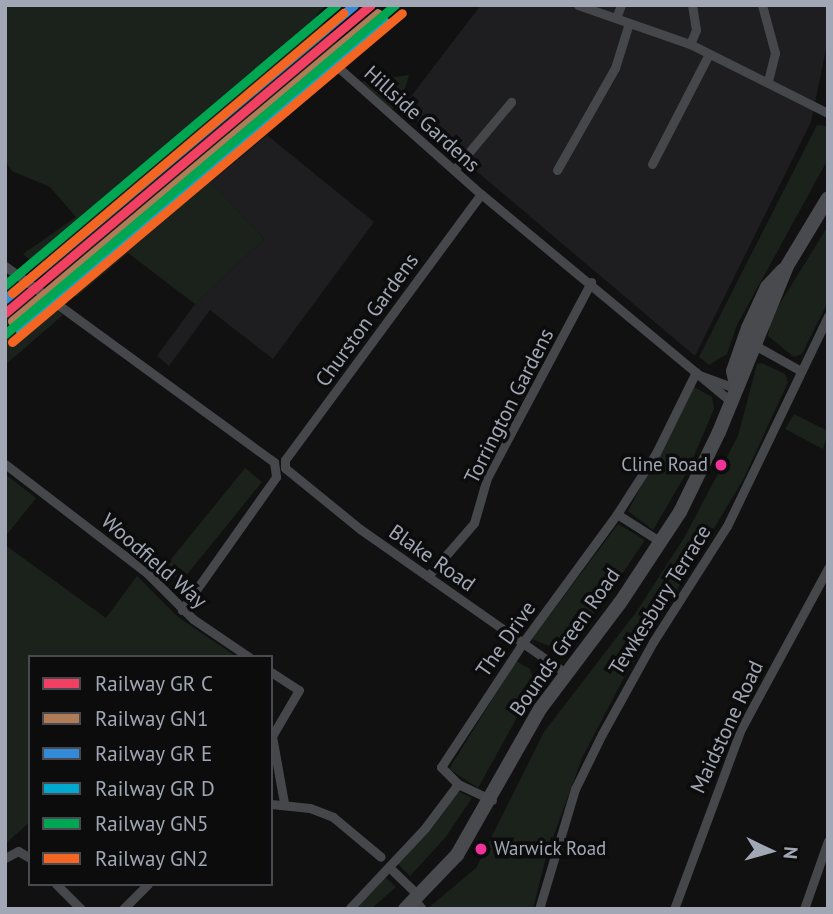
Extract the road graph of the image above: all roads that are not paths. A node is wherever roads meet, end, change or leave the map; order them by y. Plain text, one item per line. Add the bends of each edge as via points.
1 (578, 5) edge
2 (621, 5) edge
3 (692, 5) edge
4 (762, 5) edge
5 (616, 18) junction
6 (629, 23) junction
7 (690, 44) junction
8 (709, 54) junction
9 (340, 69) dead end
10 (768, 82) junction
11 (511, 102) dead end
12 (828, 113) edge
13 (652, 164) dead end
14 (454, 170) junction
15 (556, 170) dead end
16 (481, 194) junction
17 (828, 198) edge
18 (5, 266) edge
19 (591, 282) junction
20 (828, 316) edge
21 (750, 342) junction
22 (801, 371) junction
23 (698, 373) junction
24 (733, 391) junction
25 (5, 464) edge
26 (281, 468) junction
27 (617, 514) junction
28 (661, 542) junction
29 (828, 568) edge
30 (428, 576) junction
31 (182, 610) junction
32 (524, 641) junction
33 (246, 655) edge
34 (564, 672) junction
35 (273, 673) edge
36 (273, 734) edge
37 (273, 742) edge
38 (458, 784) junction
39 (492, 800) junction
40 (284, 803) junction
41 (273, 804) edge
42 (828, 841) edge
43 (28, 857) edge
44 (381, 857) dead end
45 (5, 858) edge
46 (389, 867) junction
47 (58, 886) edge
48 (146, 886) edge
49 (415, 903) edge
50 (81, 909) edge
51 (123, 909) edge
52 (349, 909) edge
53 (539, 909) edge
54 (674, 909) edge
55 (804, 909) edge

1 - 5 street
2 - 5 street
3 - 7 street via 696,30
4 - 10 street via 775,52
5 - 6 street
6 - 7 street
6 - 15 street via 615,68
7 - 8 street
8 - 10 street
8 - 13 street
9 - 14 street, Hillside Gardens
10 - 12 street
11 - 14 street
14 - 16 street, Hillside Gardens
16 - 19 street
16 - 26 street, Churston Gardens
17 - 21 main road, Bounds Green Road via 787,267 767,287
18 - 26 street, Blake Road
19 - 23 street
19 - 30 street, Torrington Gardens via 487,478 474,523
20 - 22 street, Tewkesbury Terrace
21 - 22 street
21 - 24 main road, Bounds Green Road via 733,371
22 - 53 street, Tewkesbury Terrace via 727,526 647,651 575,789
23 - 24 street
23 - 27 street, The Drive
24 - 28 main road, Bounds Green Road via 699,475
25 - 31 street, Woodfield Way via 146,572
26 - 30 street, Blake Road
26 - 31 street, Churston Gardens
27 - 28 street
27 - 32 street, The Drive
28 - 34 main road, Bounds Green Road
29 - 54 street, Maidstone Road via 741,729
30 - 32 street, Blake Road
31 - 33 street, Woodfield Way
32 - 34 street, Blake Road
32 - 38 street, The Drive via 441,767
34 - 39 main road, Bounds Green Road
35 - 36 street via 299,690
37 - 40 street
38 - 39 street
38 - 46 street
39 - 49 main road, Bounds Green Road via 457,855
40 - 41 street
40 - 44 street via 333,817
42 - 55 street
43 - 45 street via 18,851
46 - 49 street
46 - 52 street
47 - 50 street
48 - 51 street

